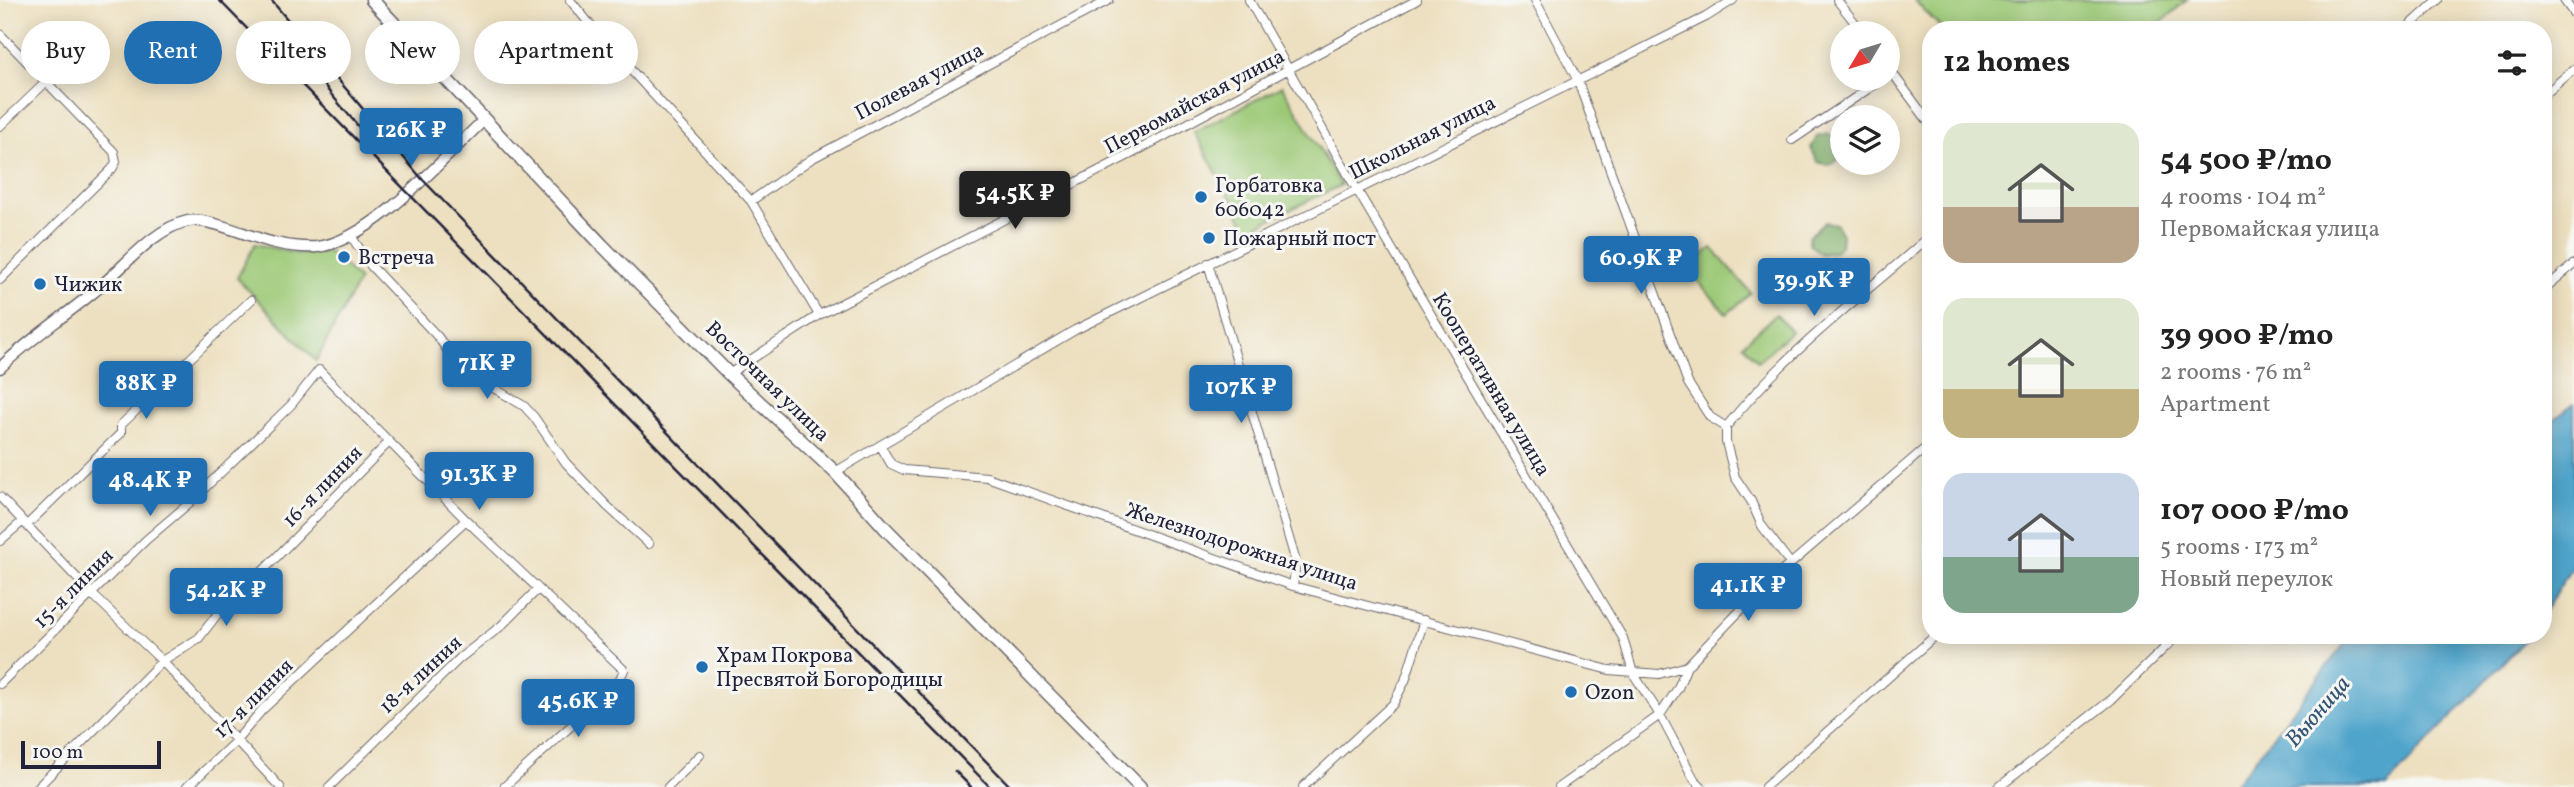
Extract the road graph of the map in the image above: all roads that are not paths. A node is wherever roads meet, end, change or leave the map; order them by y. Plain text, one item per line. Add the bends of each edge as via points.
1 (372, 0) edge
2 (570, 0) edge
3 (1109, 0) edge
4 (1249, 0) edge
5 (1417, 0) edge
6 (1535, 0) edge
7 (1733, 0) edge
8 (1837, 0) edge
9 (2438, 0) edge
10 (2564, 0) edge
11 (2574, 14) edge
12 (1854, 21) edge
13 (2415, 21) edge
14 (0, 34) edge
15 (21, 56) edge
16 (1290, 69) junction
17 (2574, 69) edge
18 (1577, 79) junction
19 (44, 84) edge
20 (48, 84) edge
21 (1900, 85) edge
22 (2552, 88) edge
23 (1865, 91) edge
24 (1922, 114) edge
25 (484, 120) junction
26 (0, 126) edge
27 (1792, 140) dead end
28 (1357, 190) junction
29 (751, 201) junction
30 (351, 236) junction
31 (1922, 243) edge
32 (1208, 263) junction
33 (2574, 264) edge
34 (0, 280) edge
35 (2552, 282) edge
36 (251, 300) dead end
37 (819, 315) junction
38 (0, 368) edge
39 (729, 374) junction
40 (1726, 427) junction
41 (390, 442) junction
42 (880, 445) junction
43 (1922, 451) edge
44 (835, 472) junction
45 (0, 497) edge
46 (466, 520) junction
47 (25, 523) junction
48 (0, 541) edge
49 (649, 544) dead end
50 (1790, 563) junction
51 (1293, 586) junction
52 (538, 589) junction
53 (92, 594) junction
54 (1424, 620) junction
55 (1926, 644) edge
56 (2169, 644) edge
57 (162, 661) junction
58 (1687, 666) junction
59 (1633, 673) junction
60 (0, 684) edge
61 (1660, 715) junction
62 (235, 742) junction
63 (700, 755) dead end
64 (38, 787) edge
65 (187, 787) edge
66 (280, 787) edge
67 (329, 787) edge
68 (504, 787) edge
69 (668, 787) edge
70 (1140, 787) edge
71 (1303, 787) edge
72 (1559, 787) edge
73 (1702, 787) edge
74 (1765, 787) edge
75 (1999, 787) edge

1 - 25 main road, Восточная улица
2 - 29 street
3 - 29 street, Полевая улица via 810,159
4 - 16 street, Кооперативная улица
5 - 16 street, Первомайская улица
6 - 18 street
7 - 18 street, Школьная улица
8 - 12 street
9 - 13 street
10 - 11 street
14 - 15 street
16 - 28 street, Кооперативная улица
16 - 37 street, Первомайская улица
17 - 22 street
18 - 28 street, Школьная улица
18 - 40 street via 1688,383 1710,417
19 - 26 street
20 - 34 street via 114,152 116,162
21 - 24 street
23 - 27 street
25 - 30 street via 396,202
25 - 39 main road, Восточная улица
28 - 32 street, Школьная улица
28 - 59 street, Кооперативная улица via 1623,638
29 - 37 street
30 - 38 street via 316,247 299,247 201,221 179,223 144,246
30 - 49 street via 371,267 455,360 524,406 574,471
31 - 40 street via 1776,371
32 - 42 street, Школьная улица via 1075,330
32 - 51 street via 1296,562
33 - 35 street
36 - 47 street
37 - 39 street, Первомайская улица
39 - 44 main road, Восточная улица
40 - 50 street via 1735,477 1762,526
41 - 46 street
41 - 53 street, 15-я линия via 319,370 291,405
41 - 57 street, 16-я линия via 229,600 199,638
42 - 44 street, Школьная улица
42 - 51 street, Железнодорожная улица via 891,464 904,470 988,477
43 - 50 street
44 - 70 main road, Восточная улица via 886,530
45 - 47 street
46 - 52 street
46 - 62 street, 17-я линия via 262,710
47 - 48 street
47 - 53 street
50 - 58 street
51 - 54 street, Железнодорожная улица
52 - 67 street, 18-я линия via 460,658
52 - 68 street via 624,670 618,682
53 - 57 street
53 - 60 street, 15-я линия
54 - 59 street, Железнодорожная улица
54 - 71 street via 1393,704
55 - 74 street
56 - 75 street via 2110,700
57 - 62 street
57 - 64 street, 16-я линия
58 - 59 street, Железнодорожная улица via 1659,674
58 - 61 street
59 - 61 street, Кооперативная улица
61 - 72 street
61 - 73 street, Кооперативная улица
62 - 65 street, 17-я линия
62 - 66 street
63 - 69 street

